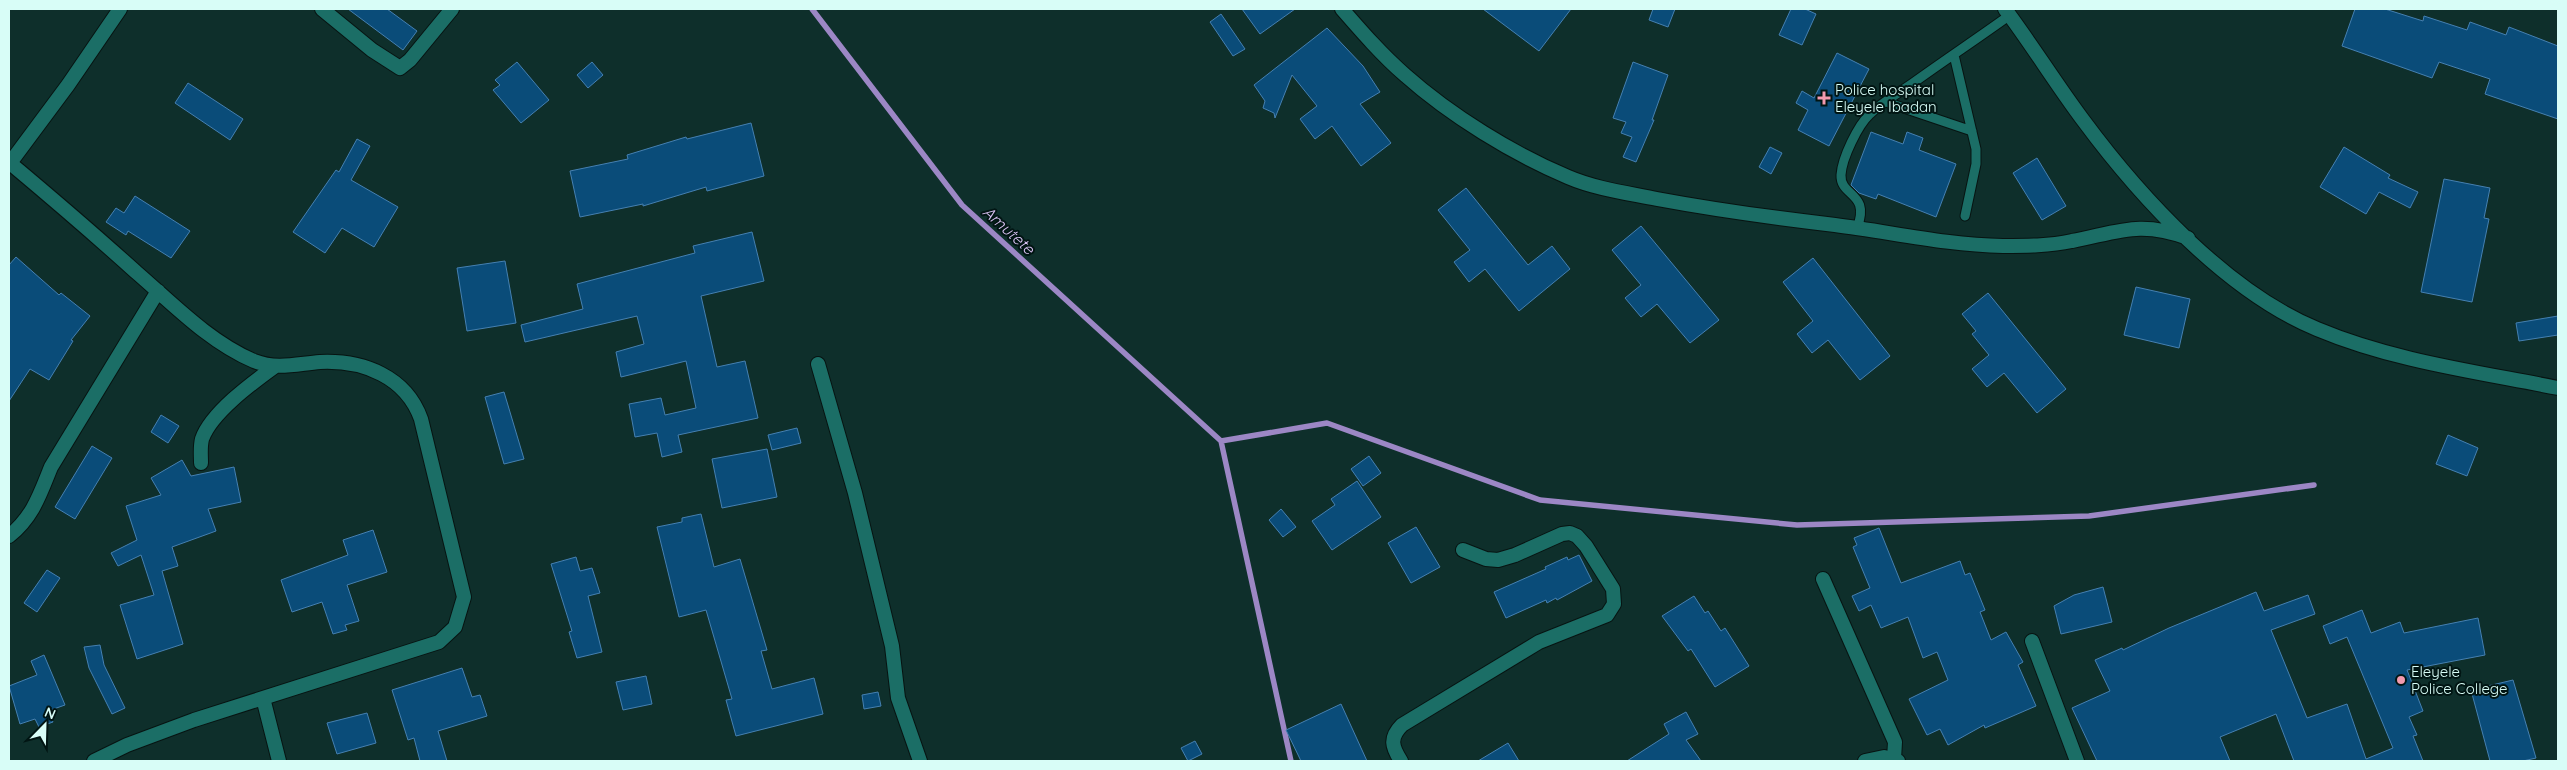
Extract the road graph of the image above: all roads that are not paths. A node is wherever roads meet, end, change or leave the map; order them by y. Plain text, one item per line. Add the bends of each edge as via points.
1 (120, 9) edge
2 (322, 9) edge
3 (452, 9) edge
4 (1342, 9) edge
5 (2007, 12) edge
6 (1954, 55) junction
7 (1886, 102) junction
8 (1972, 131) junction
9 (9, 164) edge
10 (1965, 216) dead end
11 (1857, 228) junction
12 (2188, 238) junction
13 (158, 291) junction
14 (818, 364) dead end
15 (274, 367) junction
16 (2558, 388) edge
17 (201, 463) dead end
18 (9, 536) edge
19 (1463, 550) dead end
20 (1823, 579) dead end
21 (2032, 641) dead end
22 (263, 698) junction
23 (1896, 760) edge
24 (94, 761) edge
25 (279, 761) edge
26 (920, 761) edge
27 (1401, 761) edge
28 (1865, 761) edge
29 (2077, 761) edge

1 - 9 street
2 - 3 street via 372,50 400,68
4 - 11 street via 1407,76 1484,132 1569,178 1700,207
5 - 6 lane
5 - 12 street via 2110,156
6 - 7 lane
6 - 8 lane
7 - 8 lane
7 - 11 lane via 1870,113 1860,127 1841,175 1844,185 1858,199 1861,208
8 - 10 lane via 1976,164
9 - 13 street
11 - 12 street via 1910,238 1981,245 2070,242 2137,228 2155,228
12 - 16 street via 2213,263 2254,295 2316,329 2406,357
13 - 15 street via 232,351
13 - 18 street via 51,467 24,524
14 - 26 street via 892,646 898,698
15 - 17 street via 250,384 207,429 200,447
15 - 22 street via 320,362 375,370 400,386 415,402 464,596 455,627 439,642
19 - 27 street via 1486,560 1498,560 1570,533 1586,546 1613,589 1614,604 1607,615 1539,642 1402,725 1393,737 1392,745
20 - 23 street via 1894,742
21 - 29 street
22 - 24 street via 194,720
22 - 25 street
23 - 28 street via 1875,757

